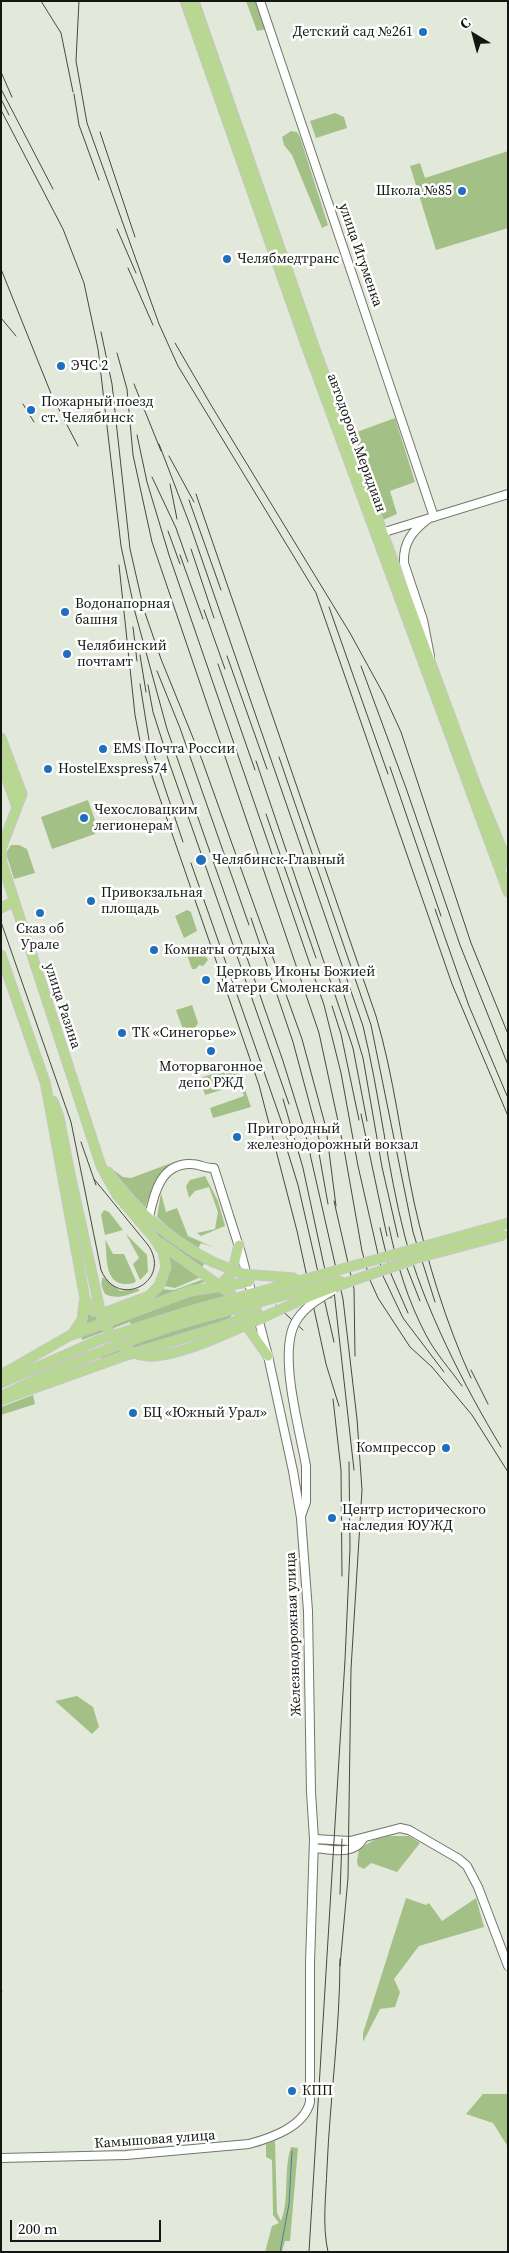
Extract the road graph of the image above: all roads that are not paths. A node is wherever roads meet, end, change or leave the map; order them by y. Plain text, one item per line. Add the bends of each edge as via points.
1 (185, 1) edge
2 (194, 1) edge
3 (260, 1) edge
4 (508, 494) edge
5 (431, 518) junction
6 (379, 534) junction
7 (431, 662) junction
8 (1, 738) edge
9 (1, 762) edge
10 (16, 805) junction
11 (1, 861) edge
12 (508, 864) edge
13 (508, 892) edge
14 (14, 902) junction
15 (1, 903) edge
16 (1, 908) edge
17 (1, 955) edge
18 (45, 1081) junction
19 (99, 1160) junction
20 (149, 1217) junction
21 (508, 1222) edge
22 (507, 1234) edge
23 (154, 1238) junction
24 (239, 1245) junction
25 (415, 1259) junction
26 (369, 1262) junction
27 (249, 1282) junction
28 (347, 1282) junction
29 (219, 1286) junction
30 (84, 1299) junction
31 (257, 1312) junction
32 (191, 1315) junction
33 (241, 1318) junction
34 (68, 1336) junction
35 (268, 1356) junction
36 (1, 1376) edge
37 (1, 1384) edge
38 (1, 1396) edge
39 (1, 1400) edge
40 (300, 1518) junction
41 (314, 1844) junction
42 (508, 1966) edge
43 (303, 2117) joint
44 (1, 2158) edge

1 - 6 main road, автодорога Меридиан via 303,337
2 - 6 main road, автодорога Меридиан
3 - 5 main road, улица Игуменка
4 - 5 main road
5 - 6 main road
5 - 7 main road via 411,535 404,563 430,646
6 - 7 main road, автодорога Меридиан
6 - 13 main road, автодорога Меридиан
7 - 12 main road, автодорога Меридиан
8 - 10 main road via 22,794
9 - 10 main road
10 - 11 main road
11 - 14 main road, улица Разина
14 - 15 main road
14 - 16 main road
14 - 19 main road, улица Разина
17 - 18 main road
18 - 28 main road, bridge via 59,1117 98,1308 114,1340 131,1352 153,1356 183,1350
18 - 30 main road
19 - 20 main road
19 - 23 main road via 117,1195
20 - 24 main road, Железнодорожная улица via 157,1186 168,1172 186,1164 214,1168
20 - 26 main road, bridge via 177,1241 213,1262 243,1274 288,1278
21 - 26 main road, bridge
22 - 25 main road, bridge
23 - 29 main road
23 - 30 main road via 163,1252 166,1267 164,1278 153,1293 100,1313 90,1309
24 - 27 main road, Железнодорожная улица
24 - 29 main road via 232,1273
25 - 28 main road, bridge
25 - 32 main road, bridge
26 - 32 main road, bridge
27 - 29 main road
27 - 31 main road, Железнодорожная улица
28 - 40 main road, bridge via 304,1311 292,1329 289,1342 289,1371 306,1466 307,1494
29 - 33 main road via 231,1294
29 - 34 main road via 190,1291
30 - 34 main road via 80,1325
31 - 33 main road
31 - 35 main road, Железнодорожная улица
32 - 37 main road via 99,1340
32 - 38 main road via 73,1361
33 - 35 main road
33 - 39 main road
34 - 36 main road
35 - 40 main road, Железнодорожная улица
40 - 41 main road, Железнодорожная улица via 308,1611 310,1792
41 - 42 main road via 352,1850 363,1839 400,1828 409,1830 462,1862 478,1887
41 - 43 main road, Железнодорожная улица via 310,1963 311,2094 309,2108
43 - 44 main road, Камышовая улица via 275,2135 239,2145 117,2156

